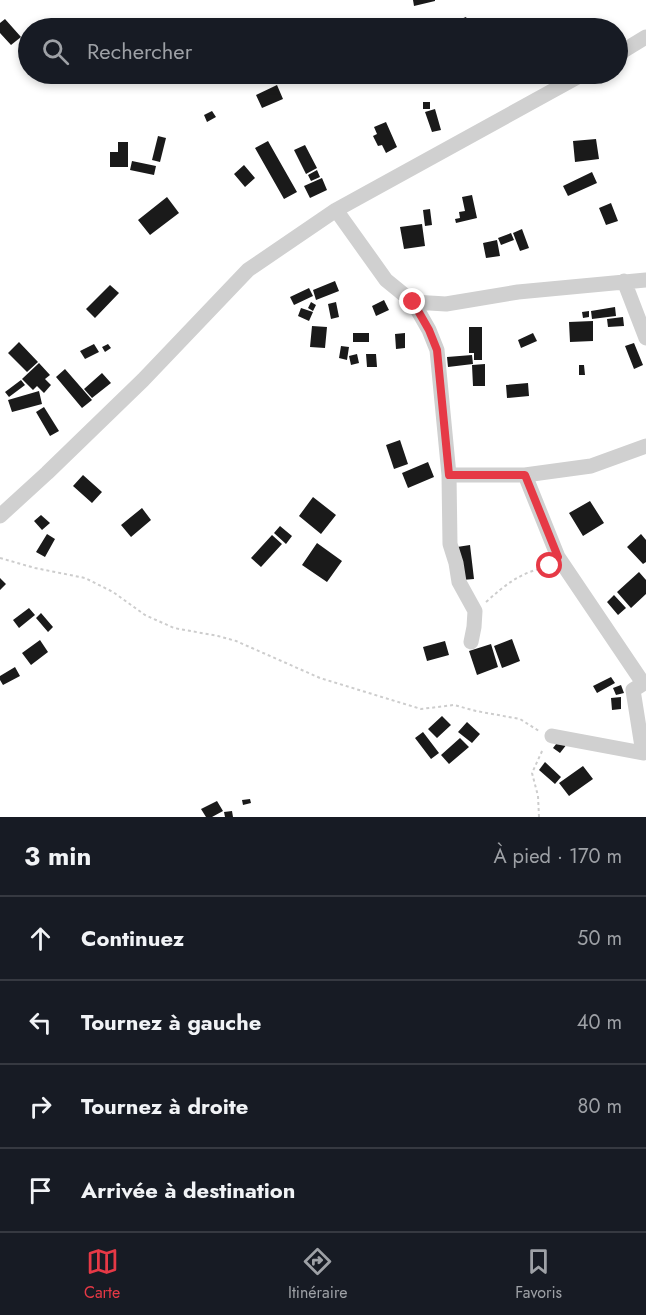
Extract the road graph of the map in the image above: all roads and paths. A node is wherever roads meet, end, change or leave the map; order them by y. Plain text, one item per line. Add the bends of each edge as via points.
1 (646, 37) edge
2 (628, 48) edge
3 (565, 84) edge
4 (336, 210) junction
5 (646, 280) edge
6 (624, 281) junction
7 (413, 302) junction
8 (646, 338) edge
9 (646, 446) edge
10 (449, 475) junction
11 (525, 475) junction
12 (0, 516) edge
13 (558, 557) junction
14 (0, 558) edge
15 (484, 604) dead end
16 (471, 642) dead end
17 (645, 683) edge
18 (546, 734) junction
19 (540, 817) edge

1 - 2 street
3 - 4 street
4 - 7 street via 386,280
4 - 12 street via 248,270 143,380
5 - 6 street
6 - 7 street via 446,304
6 - 8 street
7 - 10 street via 437,350
9 - 11 street via 591,466
10 - 11 street
10 - 16 street via 450,544 459,582 475,611
11 - 13 street
13 - 15 path via 550,566 532,569 506,584
13 - 17 street
14 - 18 path via 86,578 144,615 174,628 227,638 320,678 421,709 454,705 520,719
17 - 18 street via 633,690 643,753
18 - 19 path via 532,773

